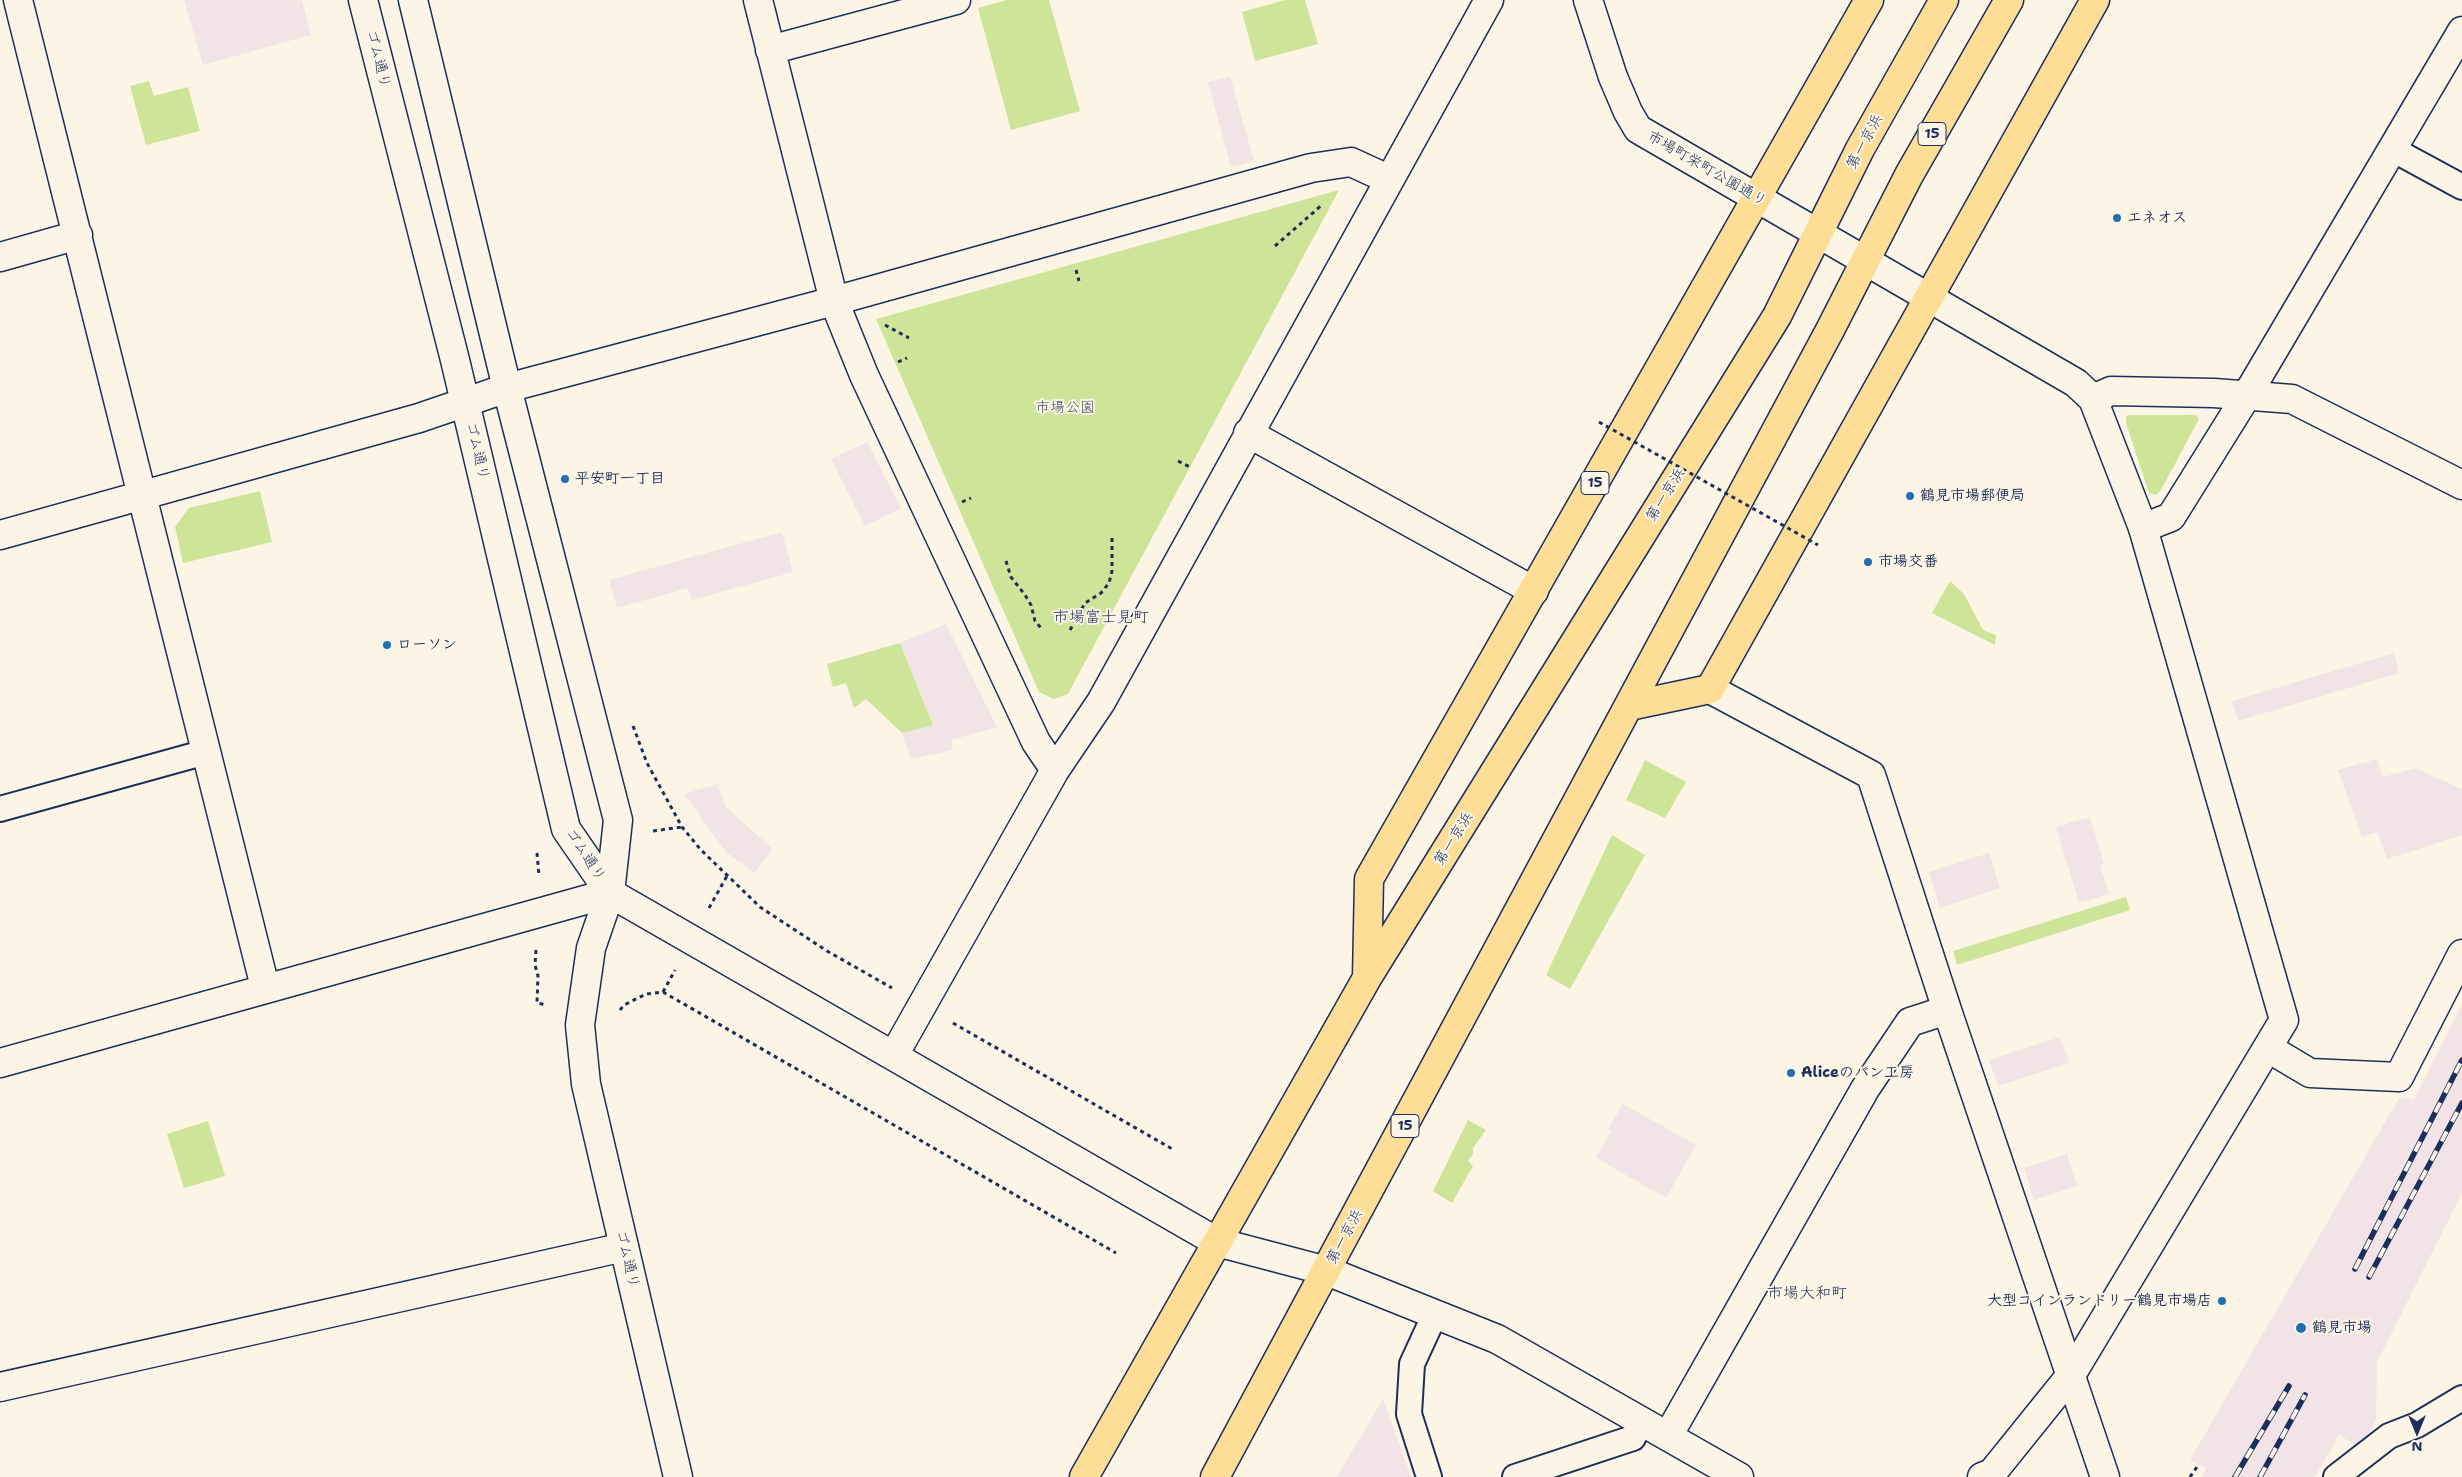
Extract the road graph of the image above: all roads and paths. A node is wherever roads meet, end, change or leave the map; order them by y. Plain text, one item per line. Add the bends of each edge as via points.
1 (364, 0) edge
2 (413, 0) edge
3 (758, 0) edge
4 (956, 0) edge
5 (1489, 0) edge
6 (1588, 0) edge
7 (1869, 0) edge
8 (1944, 0) edge
9 (2009, 0) edge
10 (2095, 0) edge
11 (16, 3) edge
12 (2462, 31) edge
13 (770, 50) junction
14 (2392, 149) junction
15 (1388, 179) junction
16 (2462, 188) edge
17 (1329, 199) dead end
18 (1757, 199) junction
19 (1818, 233) junction
20 (78, 235) junction
21 (1274, 246) dead end
22 (0, 257) edge
23 (1865, 261) junction
24 (1928, 298) junction
25 (834, 301) junction
26 (878, 321) dead end
27 (908, 338) dead end
28 (507, 388) junction
29 (2247, 396) junction
30 (2093, 399) junction
31 (465, 401) junction
32 (1599, 422) dead end
33 (1248, 433) junction
34 (2462, 485) edge
35 (141, 495) junction
36 (2143, 528) junction
37 (0, 535) edge
38 (1112, 536) dead end
39 (1818, 545) dead end
40 (1006, 561) dead end
41 (1534, 591) junction
42 (1041, 628) dead end
43 (1070, 630) dead end
44 (1710, 689) junction
45 (1629, 706) junction
46 (632, 721) dead end
47 (206, 752) junction
48 (1055, 770) junction
49 (0, 809) edge
50 (610, 893) junction
51 (2462, 954) edge
52 (534, 965) dead end
53 (1368, 978) junction
54 (265, 987) junction
55 (896, 990) dead end
56 (537, 1003) dead end
57 (1947, 1010) junction
58 (616, 1015) dead end
59 (954, 1023) dead end
60 (2268, 1048) junction
61 (894, 1055) junction
62 (0, 1063) edge
63 (1174, 1150) dead end
64 (1217, 1242) junction
65 (624, 1246) junction
66 (1116, 1253) dead end
67 (1327, 1271) junction
68 (1435, 1314) junction
69 (2071, 1376) junction
70 (0, 1387) edge
71 (2462, 1398) edge
72 (1641, 1421) junction
73 (1668, 1436) junction
74 (2199, 1464) dead end
75 (1710, 1470) edge
76 (678, 1477) edge
77 (1084, 1477) edge
78 (1215, 1477) edge
79 (1430, 1477) edge
80 (1515, 1477) edge
81 (1739, 1477) edge
82 (1982, 1477) edge
83 (2105, 1477) edge
84 (2190, 1477) edge
85 (2336, 1477) edge

1 - 31 street, ゴム通り
2 - 28 street, ゴム通り
3 - 13 street
4 - 13 street
5 - 15 street
6 - 18 street, 市場町栄町公園通り via 1613,77 1638,129
7 - 18 highway, 第一京浜 / 15
8 - 19 highway, 第一京浜 / 15 via 1860,150
9 - 23 highway, 第一京浜 / 15 via 1909,175
10 - 24 highway
11 - 20 street
12 - 14 street
13 - 25 street
14 - 16 lane
14 - 29 street
15 - 25 street via 1351,162 1311,168
15 - 33 street
17 - 21 path
18 - 19 street, 市場町栄町公園通り
18 - 41 highway, 第一京浜 / 15
19 - 23 street, 市場町栄町公園通り
19 - 53 highway, 第一京浜 / 15 via 1777,316
20 - 22 street
20 - 35 street
23 - 24 street, 市場町栄町公園通り
23 - 45 highway, 第一京浜 / 15
24 - 30 street, 市場町栄町公園通り via 2076,383
24 - 44 highway
25 - 28 street
25 - 48 street via 868,384 1036,742
26 - 27 path
28 - 31 street
28 - 50 street, ゴム通り via 618,820
29 - 30 street via 2111,391
29 - 34 street via 2292,399
29 - 36 street via 2171,517
30 - 36 street
31 - 35 street via 419,418
31 - 50 street, ゴム通り via 566,829
32 - 39 path, bridge
33 - 41 street
33 - 48 street via 1101,702
35 - 37 street
35 - 47 street
36 - 60 street via 2284,1020
38 - 43 path via 1109,583 1101,593 1085,603
40 - 42 path via 1011,577 1028,600
41 - 53 highway, 第一京浜 / 15 via 1369,879
44 - 45 highway
44 - 57 street via 1871,775
45 - 67 highway, 第一京浜 / 15
46 - 55 path via 647,764 682,827 707,857 760,907
47 - 49 lane
47 - 54 street
48 - 61 street
50 - 54 street
50 - 61 street
50 - 65 street, ゴム通り via 591,948 580,1026 586,1084
51 - 60 street via 2399,1077 2310,1073
52 - 56 path via 538,976
53 - 64 highway, 第一京浜 / 15
54 - 62 street
57 - 69 street
57 - 73 street via 1910,1022 1870,1082
58 - 66 path via 624,1005 646,994 663,992
59 - 63 path
60 - 69 street
61 - 64 street
64 - 67 street
64 - 77 highway, 第一京浜 / 15
65 - 70 street
65 - 76 street, ゴム通り
67 - 68 street
67 - 78 highway, 第一京浜 / 15
68 - 72 street via 1497,1339
68 - 79 lane via 1412,1364 1409,1414
69 - 82 street via 1992,1473
69 - 83 street
71 - 85 lane via 2417,1425 2389,1436
72 - 73 street
72 - 80 lane via 1633,1438
73 - 75 street
74 - 84 path
75 - 81 street

